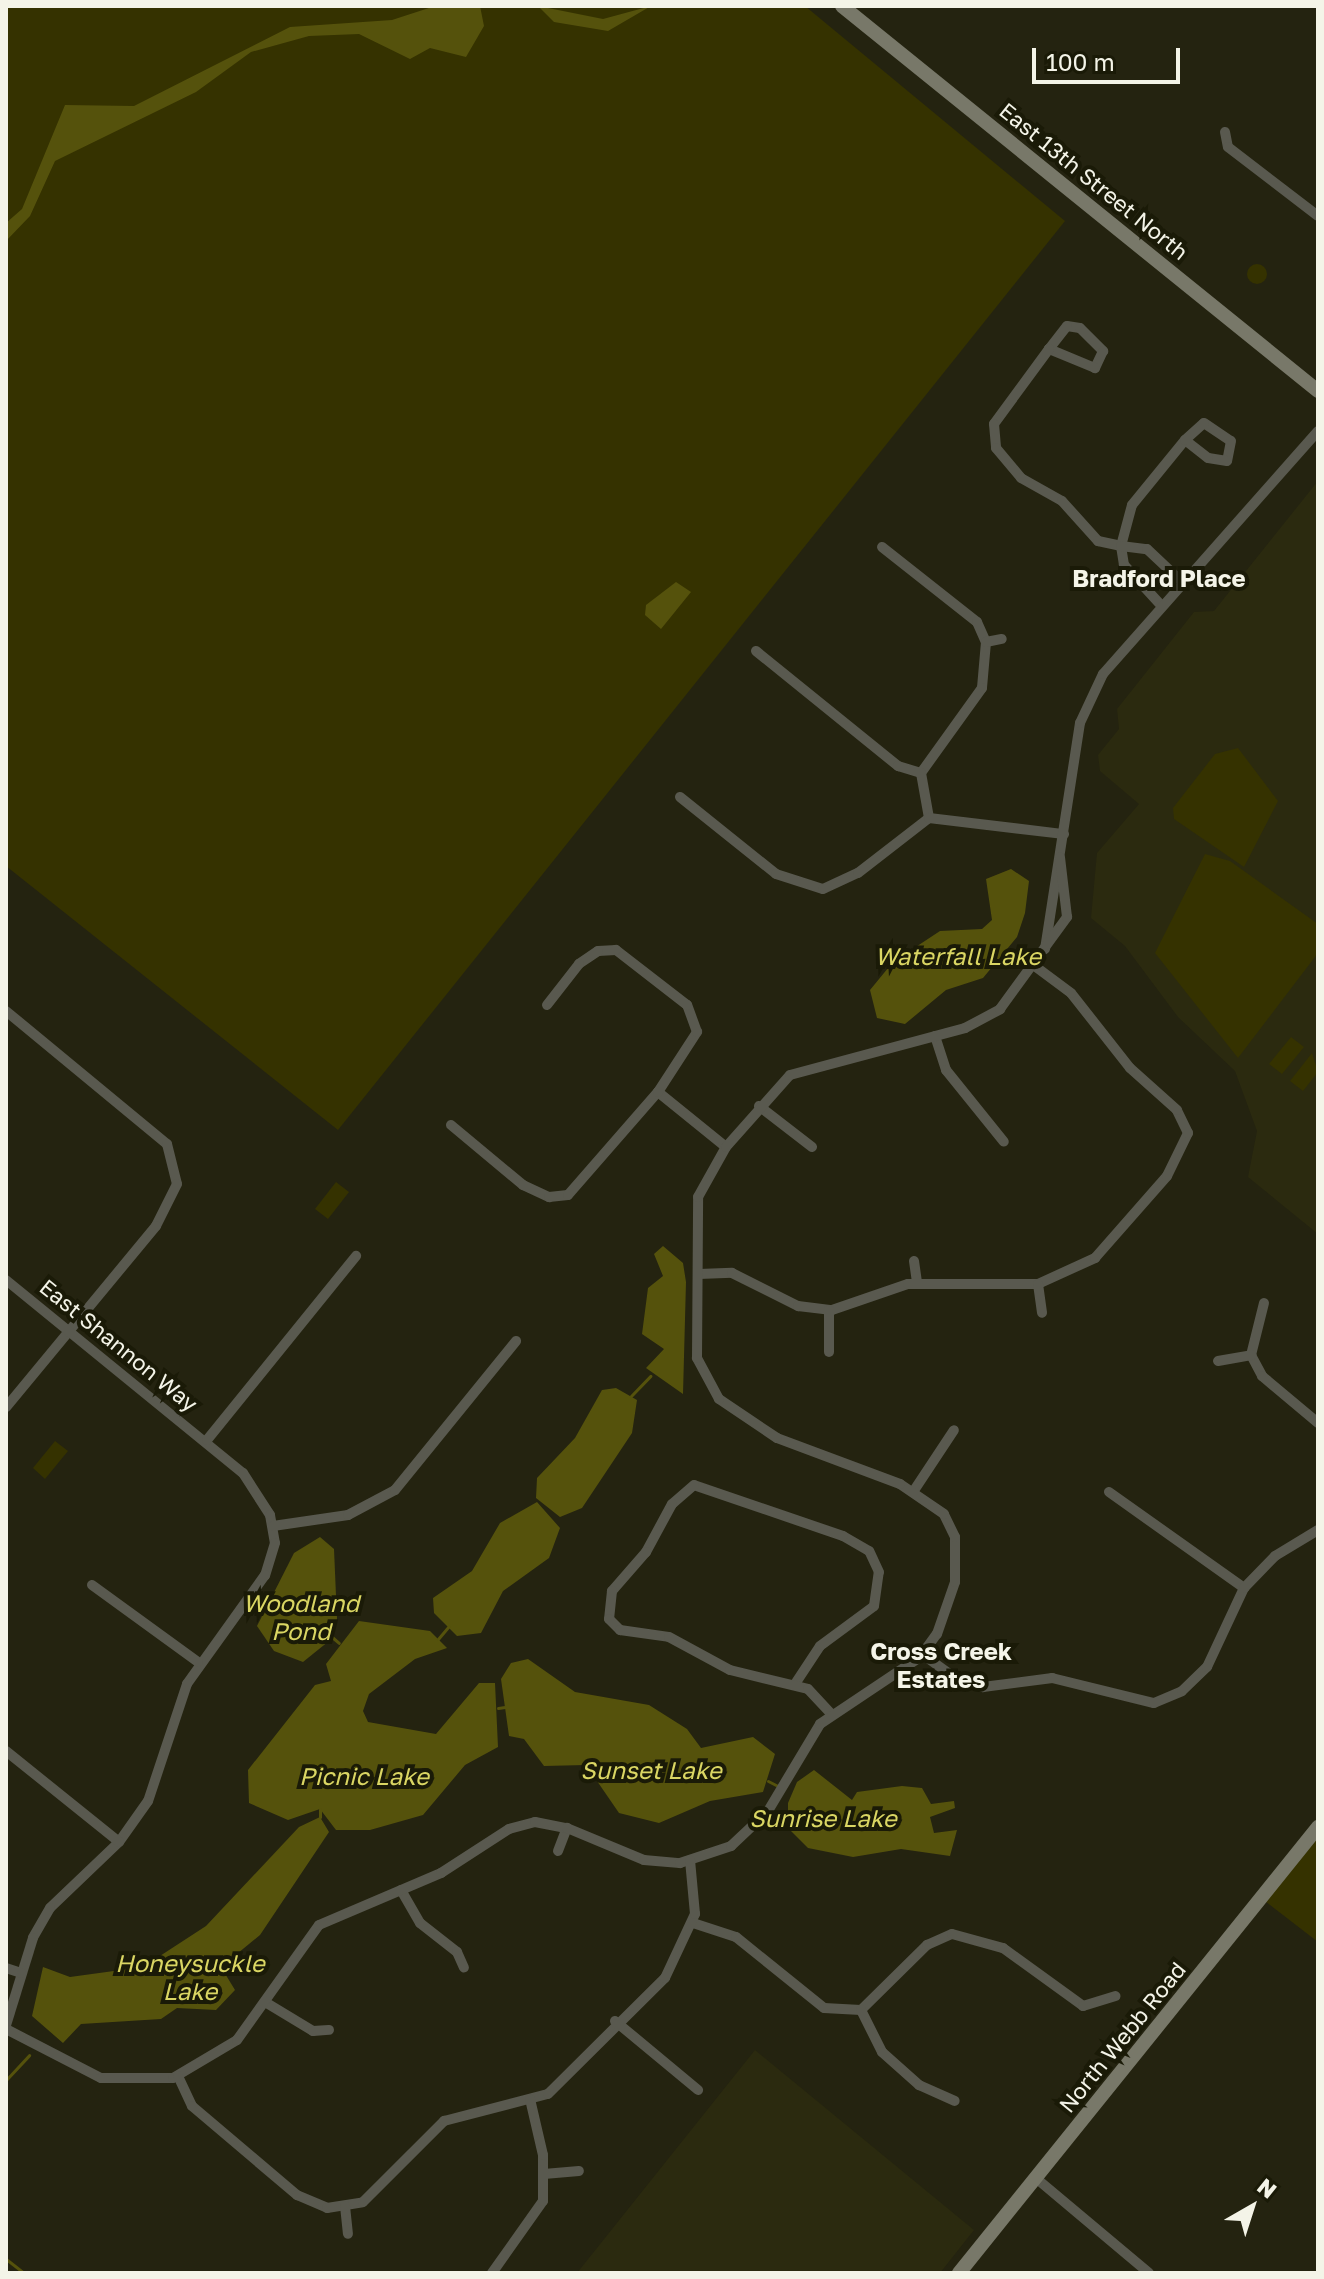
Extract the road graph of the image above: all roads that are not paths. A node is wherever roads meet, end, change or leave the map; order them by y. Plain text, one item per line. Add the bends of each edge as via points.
1 (842, 6) edge
2 (1225, 132) dead end
3 (1318, 216) edge
4 (1049, 349) junction
5 (1318, 391) edge
6 (1318, 431) edge
7 (1185, 440) junction
8 (1121, 546) junction
9 (882, 547) dead end
10 (1182, 582) junction
11 (1159, 603) junction
12 (1002, 639) dead end
13 (986, 642) junction
14 (756, 651) dead end
15 (921, 773) junction
16 (680, 797) dead end
17 (929, 818) junction
18 (1064, 834) junction
19 (1060, 857) junction
20 (823, 889) junction
21 (826, 903) dead end
22 (1045, 949) junction
23 (1036, 967) junction
24 (547, 1005) dead end
25 (6, 1011) edge
26 (935, 1036) junction
27 (658, 1092) junction
28 (759, 1106) junction
29 (451, 1125) dead end
30 (1004, 1142) dead end
31 (726, 1147) junction
32 (812, 1147) dead end
33 (356, 1256) dead end
34 (914, 1261) dead end
35 (699, 1274) junction
36 (6, 1280) edge
37 (917, 1283) junction
38 (1038, 1284) junction
39 (1264, 1303) dead end
40 (829, 1310) junction
41 (1042, 1313) dead end
42 (70, 1332) junction
43 (516, 1341) dead end
44 (829, 1352) dead end
45 (1251, 1355) junction
46 (1218, 1361) dead end
47 (6, 1407) edge
48 (1318, 1423) edge
49 (954, 1430) dead end
50 (207, 1440) junction
51 (913, 1492) junction
52 (1109, 1492) dead end
53 (273, 1526) junction
54 (1318, 1530) edge
55 (92, 1585) dead end
56 (1244, 1588) junction
57 (922, 1654) junction
58 (198, 1662) junction
59 (795, 1684) junction
60 (831, 1714) junction
61 (6, 1751) edge
62 (1318, 1827) edge
63 (567, 1828) junction
64 (119, 1842) junction
65 (558, 1851) dead end
66 (690, 1860) junction
67 (401, 1890) junction
68 (693, 1923) junction
69 (6, 1968) edge
70 (464, 1968) dead end
71 (21, 1973) junction
72 (1116, 1996) dead end
73 (265, 2002) junction
74 (861, 2010) junction
75 (615, 2021) junction
76 (6, 2027) edge
77 (329, 2030) dead end
78 (178, 2076) junction
79 (698, 2090) dead end
80 (530, 2099) junction
81 (955, 2101) dead end
82 (579, 2171) dead end
83 (544, 2174) junction
84 (1037, 2179) junction
85 (345, 2206) junction
86 (348, 2234) dead end
87 (492, 2273) edge
88 (959, 2273) edge
89 (1149, 2273) edge

1 - 5 main road, East 13th Street North
2 - 3 street via 1228,147
4 - 4 street via 1085,369 1095,368 1103,351 1080,328 1067,326
4 - 8 street via 994,424 996,448 1021,478 1062,501 1098,541
6 - 10 street
7 - 7 street via 1204,423 1234,450 1219,463
7 - 8 street via 1132,505
8 - 10 street via 1147,549
8 - 11 street via 1124,565
9 - 13 street via 977,622
10 - 11 street
11 - 18 street via 1103,674 1080,723
12 - 13 street
13 - 15 street via 982,688
14 - 15 street via 898,766
15 - 17 street
16 - 20 street via 776,874
17 - 18 street
17 - 20 street via 858,873
18 - 19 street
19 - 22 street
19 - 22 street via 1067,917
20 - 21 street
22 - 23 street
23 - 26 street via 1000,1009
23 - 38 street via 1071,993 1130,1068 1177,1110 1188,1133 1185,1151 1124,1229 1095,1258
24 - 27 street via 598,951 616,950 640,966 696,1021 691,1048
25 - 42 street via 167,1144 176,1169 172,1201 156,1226
26 - 28 street via 823,1060 790,1075
26 - 30 street via 946,1070
27 - 29 street via 568,1195 549,1197 523,1185
27 - 31 street
28 - 31 street
28 - 32 street
31 - 35 street via 698,1197
33 - 50 street
34 - 37 street
35 - 40 street via 732,1273 798,1306
35 - 51 street via 697,1358 719,1399 777,1438
36 - 42 street, East Shannon Way
37 - 38 street
37 - 40 street
38 - 41 street
39 - 45 street
40 - 44 street
42 - 47 street
42 - 50 street, East Shannon Way
43 - 53 street via 395,1490 348,1515
45 - 46 street
45 - 48 street via 1262,1376
49 - 51 street
50 - 53 street, East Shannon Way via 243,1473
51 - 57 street via 944,1514 957,1561 947,1611
52 - 56 street
53 - 58 street via 265,1575
54 - 56 street via 1275,1556
55 - 58 street
56 - 57 street via 1207,1667 1182,1691 1154,1703 1052,1678 983,1687 958,1680
57 - 60 street
58 - 64 street via 148,1801
59 - 59 street via 730,1670 669,1637 620,1630 609,1619 612,1591 646,1552 672,1504 694,1485 843,1536 874,1561 880,1590 874,1606 804,1661
59 - 60 street
60 - 66 street via 791,1762 768,1811 731,1846
61 - 64 street
62 - 84 main road, North Webb Road
63 - 65 street
63 - 66 street via 644,1860
63 - 67 street via 535,1822 509,1829
64 - 71 street via 50,1908
66 - 68 street
67 - 70 street via 420,1923 457,1952
67 - 73 street via 319,1925
68 - 74 street via 736,1937 824,2008
68 - 75 street via 665,1978
69 - 71 street
71 - 76 street
72 - 74 street via 1083,2006 1003,1948 952,1934 927,1945
73 - 77 street via 313,2031
73 - 78 street via 237,2040
74 - 81 street via 882,2052 919,2085
75 - 79 street
75 - 80 street via 575,2070
76 - 78 street via 101,2078
78 - 85 street via 192,2106 297,2195
80 - 83 street
80 - 85 street via 444,2121 381,2191
82 - 83 street
83 - 87 street via 536,2219
84 - 88 main road, North Webb Road
84 - 89 street
85 - 86 street

